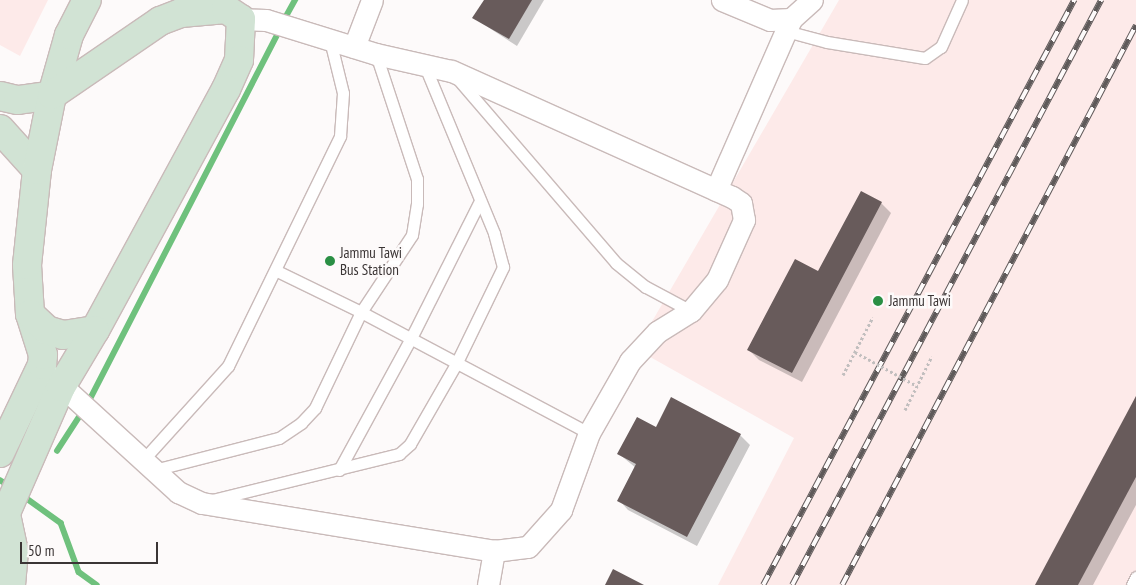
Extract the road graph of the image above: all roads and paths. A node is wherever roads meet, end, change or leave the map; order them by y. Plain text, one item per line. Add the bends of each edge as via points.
1 (87, 0) edge
2 (372, 0) edge
3 (722, 0) edge
4 (812, 0) edge
5 (962, 0) edge
6 (239, 12) edge
7 (789, 25) junction
8 (326, 38) junction
9 (354, 47) junction
10 (376, 54) junction
11 (423, 62) junction
12 (451, 71) junction
13 (52, 95) junction
14 (0, 96) edge
15 (0, 129) edge
16 (37, 170) junction
17 (716, 190) junction
18 (480, 200) junction
19 (277, 271) junction
20 (691, 311) junction
21 (361, 312) junction
22 (30, 314) junction
23 (873, 317) dead end
24 (95, 330) junction
25 (411, 338) junction
26 (855, 352) junction
27 (932, 356) dead end
28 (456, 364) junction
29 (42, 365) junction
30 (843, 375) dead end
31 (917, 386) junction
32 (67, 392) junction
33 (905, 410) dead end
34 (589, 433) junction
35 (24, 436) junction
36 (0, 453) edge
37 (148, 465) junction
38 (339, 470) junction
39 (202, 503) junction
40 (494, 551) junction
41 (1136, 577) edge
42 (11, 585) edge
43 (488, 585) edge
44 (1132, 585) edge

1 - 13 main road via 69,34
2 - 9 street
3 - 7 street
4 - 7 street
5 - 7 lane via 944,43 933,55 925,58 827,42
6 - 8 street
6 - 13 main road via 180,13 160,21
6 - 24 main road via 239,60 226,89
7 - 17 street
8 - 9 street
8 - 19 lane via 343,93 340,136
9 - 10 street
10 - 11 street
10 - 21 lane via 412,159 417,204 412,234
11 - 12 street
11 - 18 lane
12 - 17 street
12 - 20 lane via 616,263 646,287
13 - 14 main road via 18,100
13 - 16 main road
15 - 16 main road
16 - 22 main road via 27,265
17 - 20 street via 740,204 744,220 717,280
18 - 25 lane
18 - 28 lane via 501,253 503,267
19 - 21 lane
19 - 37 lane via 228,366
20 - 34 street via 657,332 630,361
21 - 25 lane
21 - 37 lane via 315,408 301,423 279,438
22 - 24 main road via 47,330 63,335
22 - 29 main road via 43,355
23 - 26 path
24 - 32 main road
25 - 28 lane
25 - 38 lane
26 - 30 path
26 - 31 path, bridge
27 - 31 path
28 - 34 lane
28 - 38 lane via 410,444 388,459
29 - 32 street
29 - 35 main road
31 - 33 path
32 - 35 main road
32 - 37 street
34 - 40 street via 561,510 528,547
35 - 36 main road
35 - 42 main road via 6,513 14,552
37 - 39 street via 178,492
38 - 39 lane via 245,490
39 - 40 street
40 - 43 street
41 - 44 lane

